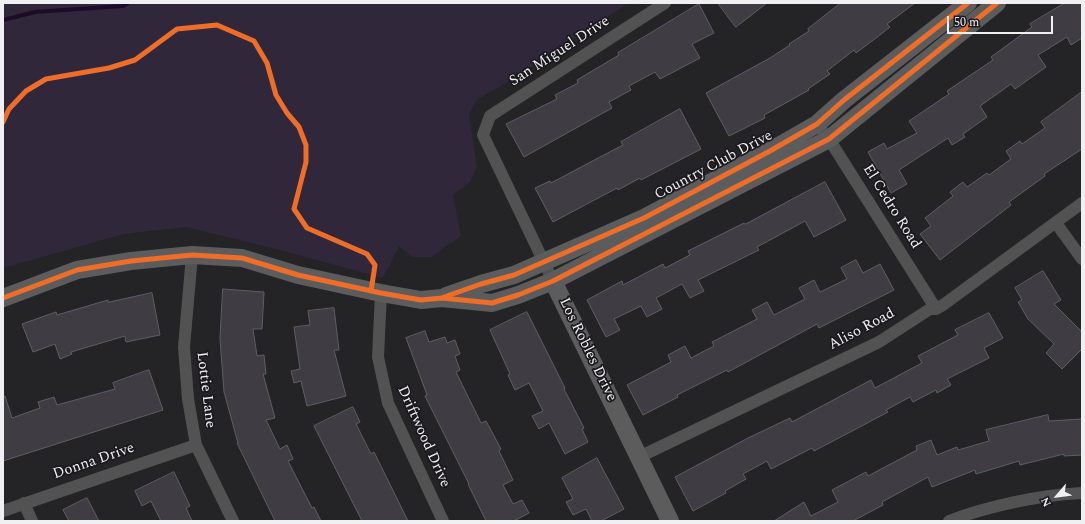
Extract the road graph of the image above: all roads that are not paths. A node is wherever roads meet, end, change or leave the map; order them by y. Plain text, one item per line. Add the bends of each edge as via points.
1 (665, 3) edge
2 (968, 3) edge
3 (997, 3) edge
4 (816, 124) junction
5 (483, 135) joint
6 (829, 139) junction
7 (1082, 203) edge
8 (1056, 223) junction
9 (192, 255) junction
10 (1082, 259) edge
11 (544, 261) junction
12 (553, 281) junction
13 (381, 293) junction
14 (3, 298) edge
15 (442, 298) junction
16 (936, 309) junction
17 (196, 445) junction
18 (639, 457) junction
19 (1082, 493) edge
20 (24, 503) junction
21 (3, 511) edge
22 (32, 521) edge
23 (234, 521) edge
24 (443, 521) edge
25 (670, 521) edge
26 (949, 521) edge

1 - 5 street, San Miguel Drive via 490,116
2 - 4 street, Country Club Drive
3 - 6 street, Country Club Drive
4 - 6 street, El Cedro Road
4 - 11 street, Country Club Drive via 644,218
5 - 11 street, Los Robles Drive
6 - 12 street, Country Club Drive
6 - 16 street, El Cedro Road
7 - 8 street, Aliso Road
8 - 10 street
8 - 16 street, Aliso Road
9 - 13 street, Country Club Drive via 242,258 298,275
9 - 14 street, Country Club Drive via 77,270
9 - 17 street, Lottie Lane via 184,347 188,399
11 - 12 street, Los Robles Drive
11 - 15 street, Country Club Drive via 514,275
12 - 15 street, Country Club Drive via 492,303
12 - 18 street, Los Robles Drive
13 - 15 street, Country Club Drive via 421,300
13 - 24 street, Driftwood Drive via 378,357 388,404
16 - 18 street, Aliso Road via 930,309 879,342
17 - 20 street, Donna Drive
17 - 23 street, Lottie Lane
18 - 25 street, Los Robles Drive
19 - 26 street via 1023,501 974,512
20 - 21 street, Donna Drive
20 - 22 street

